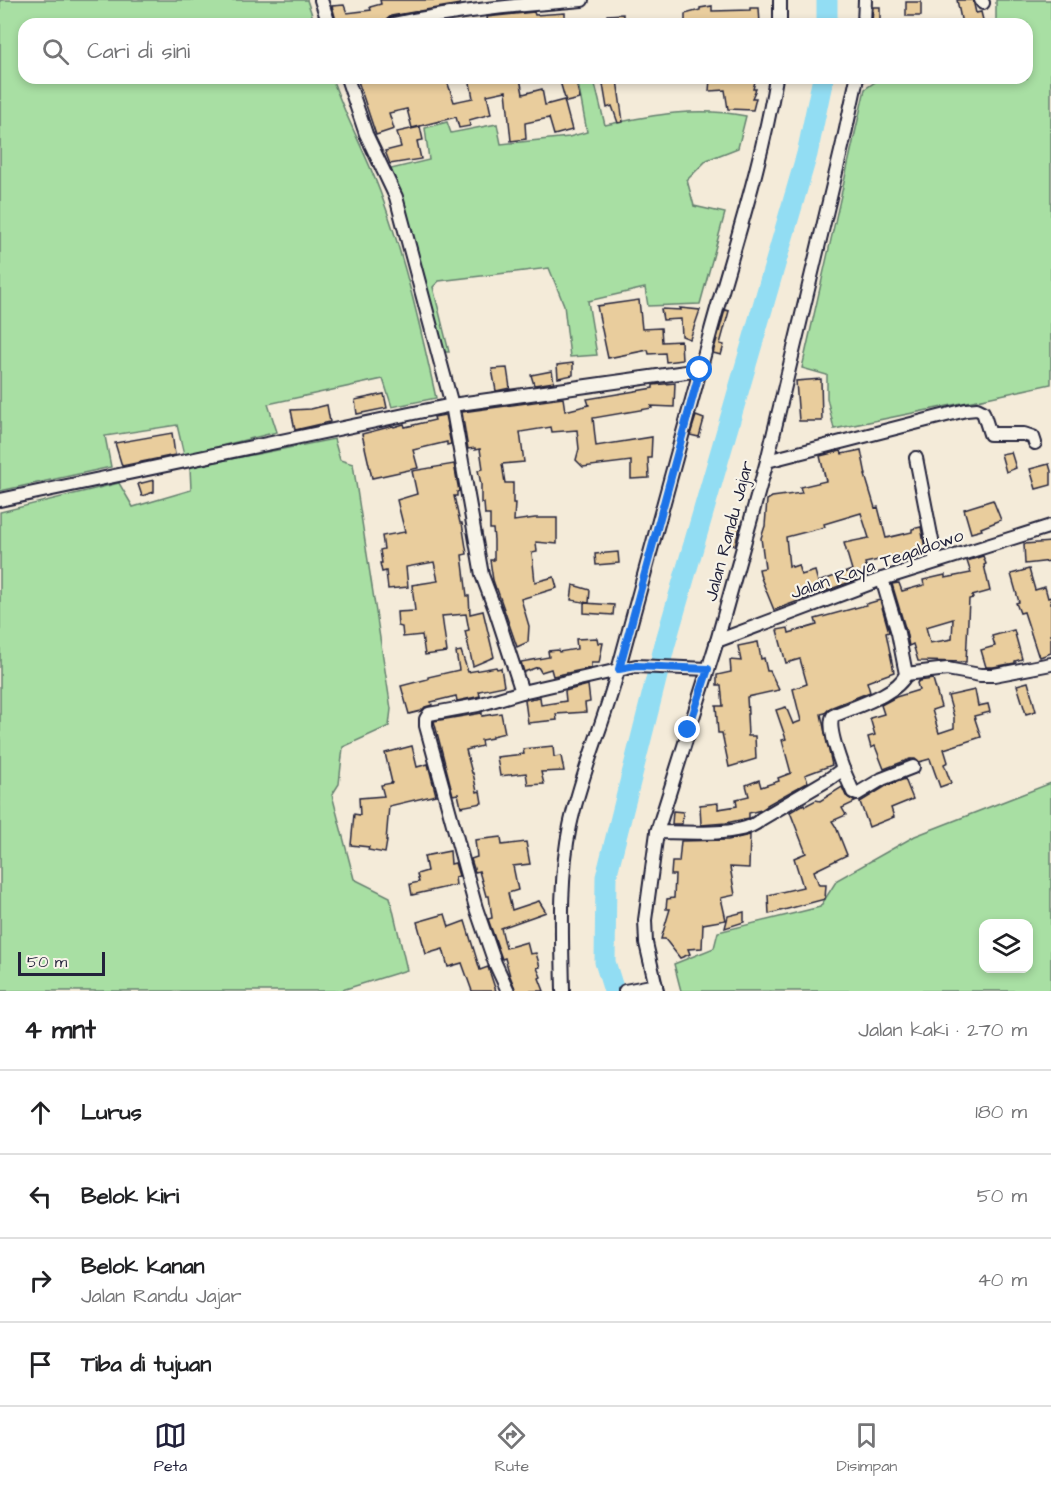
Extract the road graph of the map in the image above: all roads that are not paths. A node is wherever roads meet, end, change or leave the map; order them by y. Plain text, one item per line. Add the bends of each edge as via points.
1 (321, 0) edge
2 (582, 0) edge
3 (780, 0) edge
4 (864, 0) edge
5 (524, 2) edge
6 (327, 18) edge
7 (423, 18) edge
8 (780, 18) edge
9 (864, 18) edge
10 (349, 84) edge
11 (775, 84) edge
12 (856, 84) edge
13 (700, 370) junction
14 (452, 405) junction
15 (1035, 443) dead end
16 (916, 458) dead end
17 (767, 461) junction
18 (0, 500) edge
19 (1051, 526) edge
20 (936, 561) junction
21 (882, 579) junction
22 (717, 641) junction
23 (1051, 664) edge
24 (619, 669) junction
25 (708, 669) junction
26 (906, 674) junction
27 (522, 692) junction
28 (913, 767) dead end
29 (843, 769) junction
30 (657, 832) junction
31 (657, 988) edge
32 (508, 991) edge
33 (563, 991) edge
34 (625, 991) edge

1 - 6 street
2 - 5 street
3 - 8 street
4 - 9 street
5 - 7 street
10 - 14 street via 366,134 396,197
11 - 13 street via 764,141
12 - 17 street, Jalan Randu Jajar
13 - 14 street
13 - 24 street
14 - 18 street
14 - 27 street via 482,575
15 - 17 street via 1033,437 1024,434 990,434 983,412 977,409
16 - 20 street
17 - 22 street, Jalan Randu Jajar
19 - 20 street, Jalan Raya Tegaldowo
20 - 21 street, Jalan Raya Tegaldowo
21 - 22 street, Jalan Raya Tegaldowo
21 - 26 street
22 - 25 street, Jalan Randu Jajar
23 - 26 street via 994,675 947,669
24 - 25 street
24 - 27 street
24 - 33 street via 570,826 563,902
25 - 30 street, Jalan Randu Jajar
26 - 29 street via 895,688 831,717
27 - 32 street via 436,712 426,719 476,908
28 - 29 street via 857,794
29 - 30 street via 755,825 725,832
30 - 31 street, Jalan Randu Jajar via 645,920 646,943
31 - 34 street

